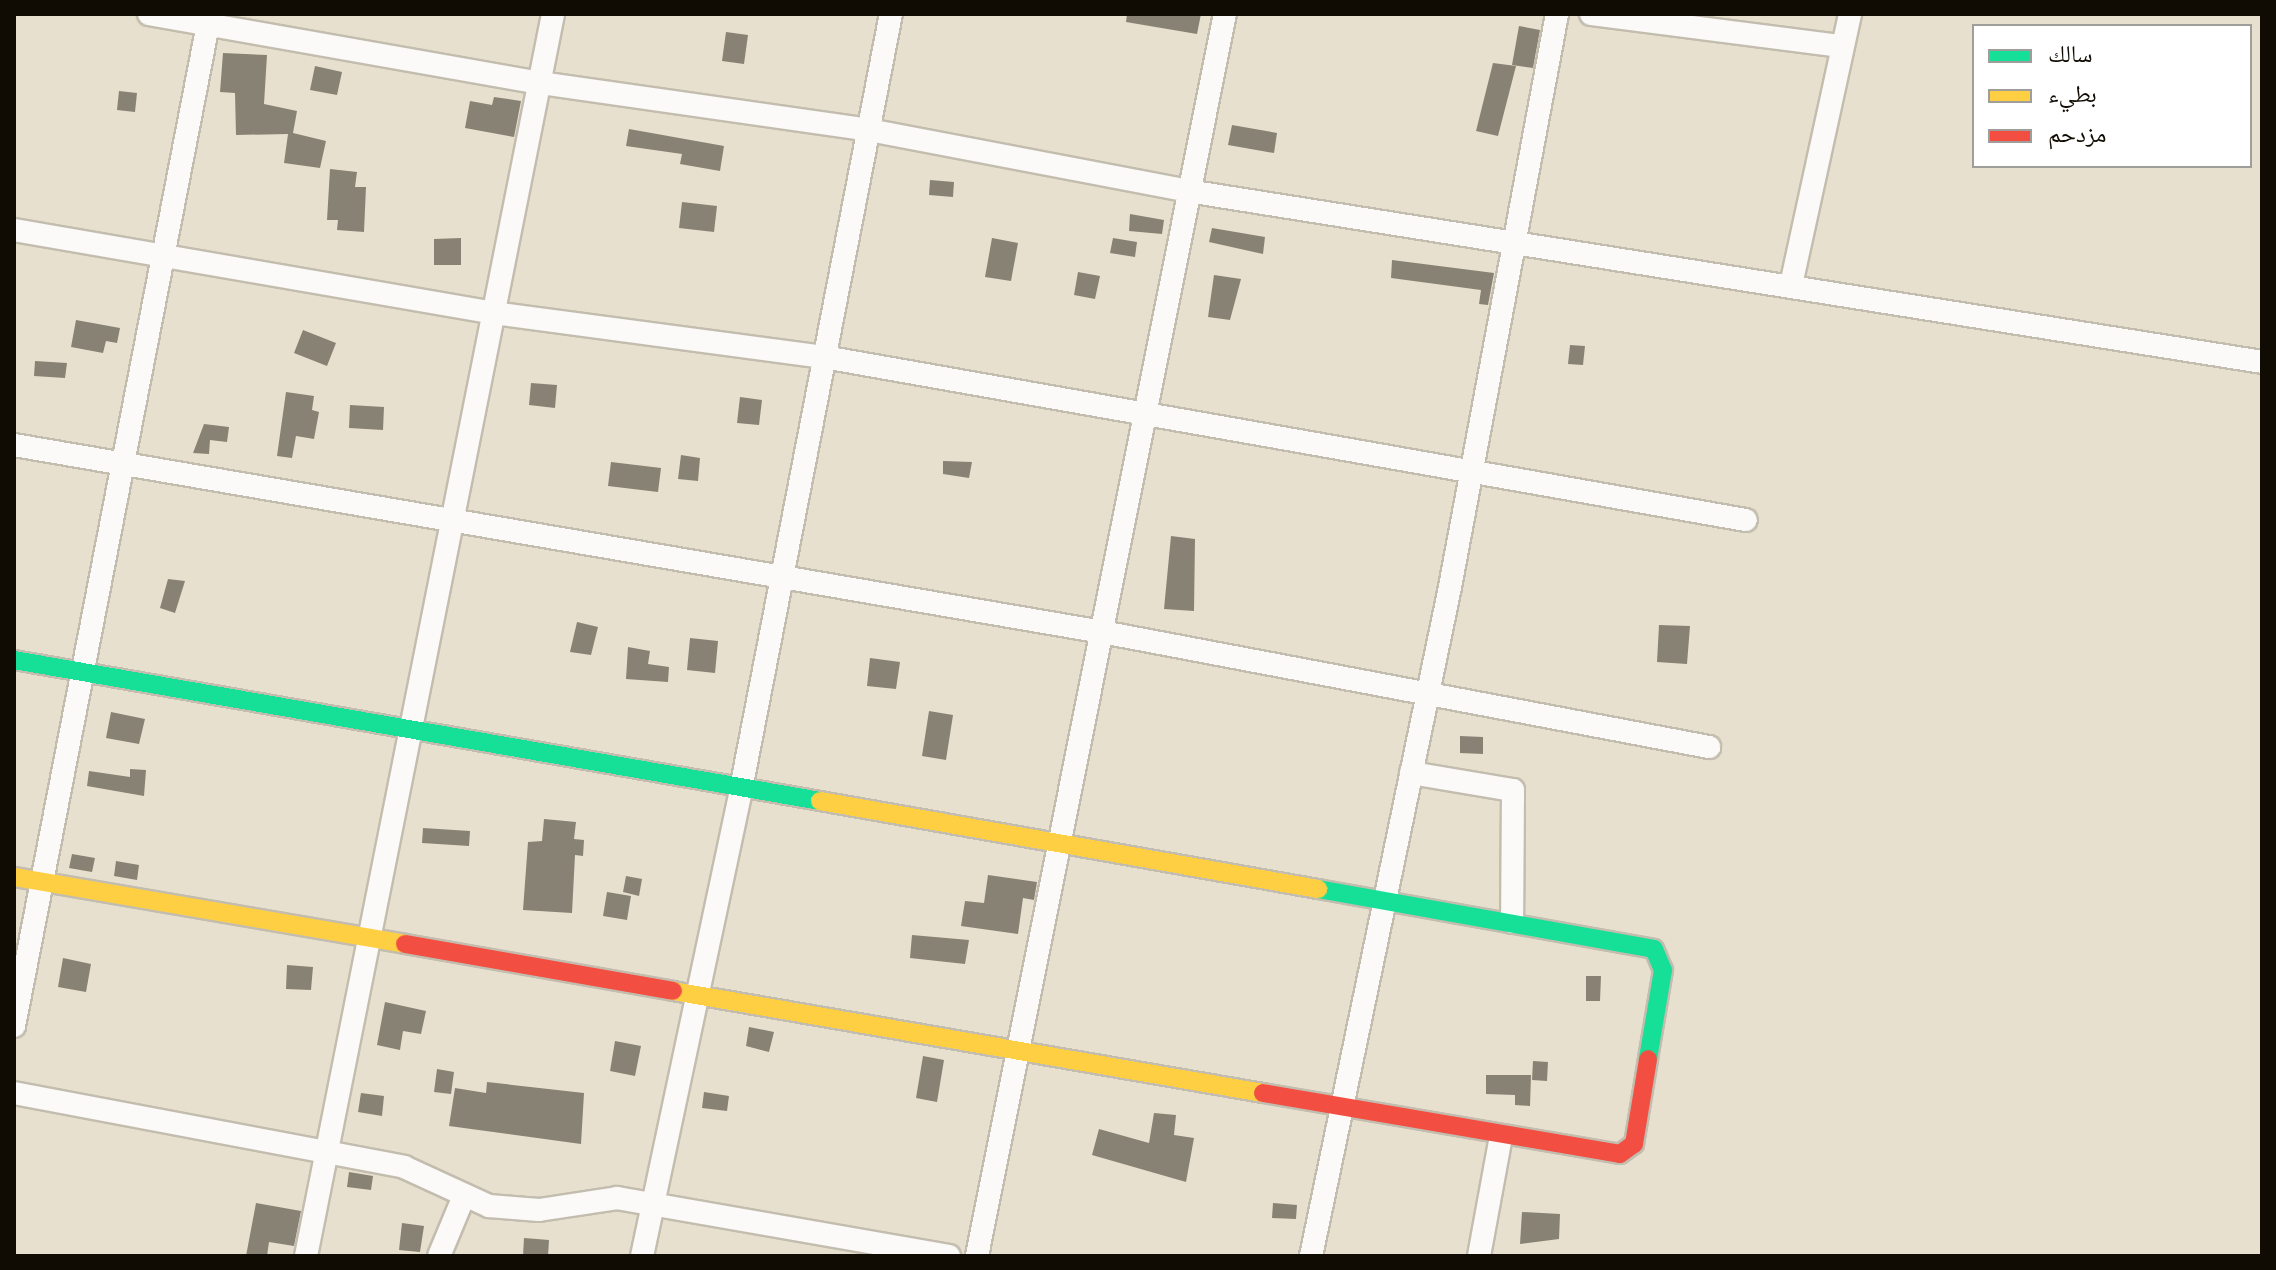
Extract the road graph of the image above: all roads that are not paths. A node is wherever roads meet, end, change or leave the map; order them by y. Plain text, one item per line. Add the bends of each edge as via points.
1 (149, 14) edge
2 (553, 14) edge
3 (891, 14) edge
4 (1225, 14) edge
5 (1557, 14) edge
6 (1591, 14) edge
7 (1850, 14) edge
8 (209, 19) edge
9 (1842, 46) junction
10 (540, 83) junction
11 (864, 129) junction
12 (1194, 192) junction
13 (14, 230) edge
14 (1515, 238) junction
15 (165, 257) junction
16 (1791, 285) junction
17 (494, 313) junction
18 (824, 357) junction
19 (2262, 362) edge
20 (1143, 412) junction
21 (14, 445) edge
22 (126, 464) junction
23 (1473, 469) junction
24 (449, 518) junction
25 (1746, 520) dead end
26 (781, 575) junction
27 (1102, 632) junction
28 (14, 660) edge
29 (82, 671) junction
30 (1427, 691) junction
31 (407, 728) junction
32 (1709, 747) dead end
33 (1411, 773) junction
34 (741, 789) junction
35 (1062, 840) junction
36 (14, 877) edge
37 (42, 882) junction
38 (1385, 898) junction
39 (1512, 922) junction
40 (364, 941) junction
41 (697, 999) junction
42 (14, 1026) edge
43 (1019, 1052) junction
44 (14, 1093) edge
45 (1340, 1107) junction
46 (1501, 1136) junction
47 (325, 1150) junction
48 (464, 1196) junction
49 (653, 1204) junction
50 (306, 1256) edge
51 (439, 1256) edge
52 (642, 1256) edge
53 (949, 1256) edge
54 (977, 1256) edge
55 (1311, 1256) edge
56 (1479, 1256) edge

1 - 8 street
2 - 10 street
3 - 11 street
4 - 12 street
5 - 14 street
6 - 9 street
7 - 9 street
8 - 10 street
8 - 15 street
9 - 16 street
10 - 11 street
10 - 17 street
11 - 12 street
11 - 18 street
12 - 14 street
12 - 20 street
13 - 15 street
14 - 16 street
14 - 23 street
15 - 17 street
15 - 22 street
16 - 19 street
17 - 18 street
17 - 24 street
18 - 20 street
18 - 26 street
20 - 23 street
20 - 27 street
21 - 22 street
22 - 24 street
22 - 29 street
23 - 25 street
23 - 30 street
24 - 26 street
24 - 31 street
26 - 27 street
26 - 34 street
27 - 30 street
27 - 35 street
28 - 29 street
29 - 31 street
29 - 37 street
30 - 32 street
30 - 33 street
31 - 34 street
31 - 40 street
33 - 38 street
33 - 39 street via 1513,790
34 - 35 street
34 - 41 street
35 - 38 street
35 - 43 street
36 - 37 street
37 - 40 street
37 - 42 street
38 - 39 street
38 - 45 street
39 - 46 street via 1654,949 1663,970 1627,1153
40 - 41 street
40 - 47 street
41 - 43 street
41 - 49 street
43 - 45 street
43 - 54 street
44 - 47 street
45 - 46 street
45 - 55 street
46 - 56 street
47 - 48 street via 427,1174
47 - 50 street
48 - 49 street via 514,1210 599,1199
48 - 51 street
49 - 52 street
49 - 53 street

